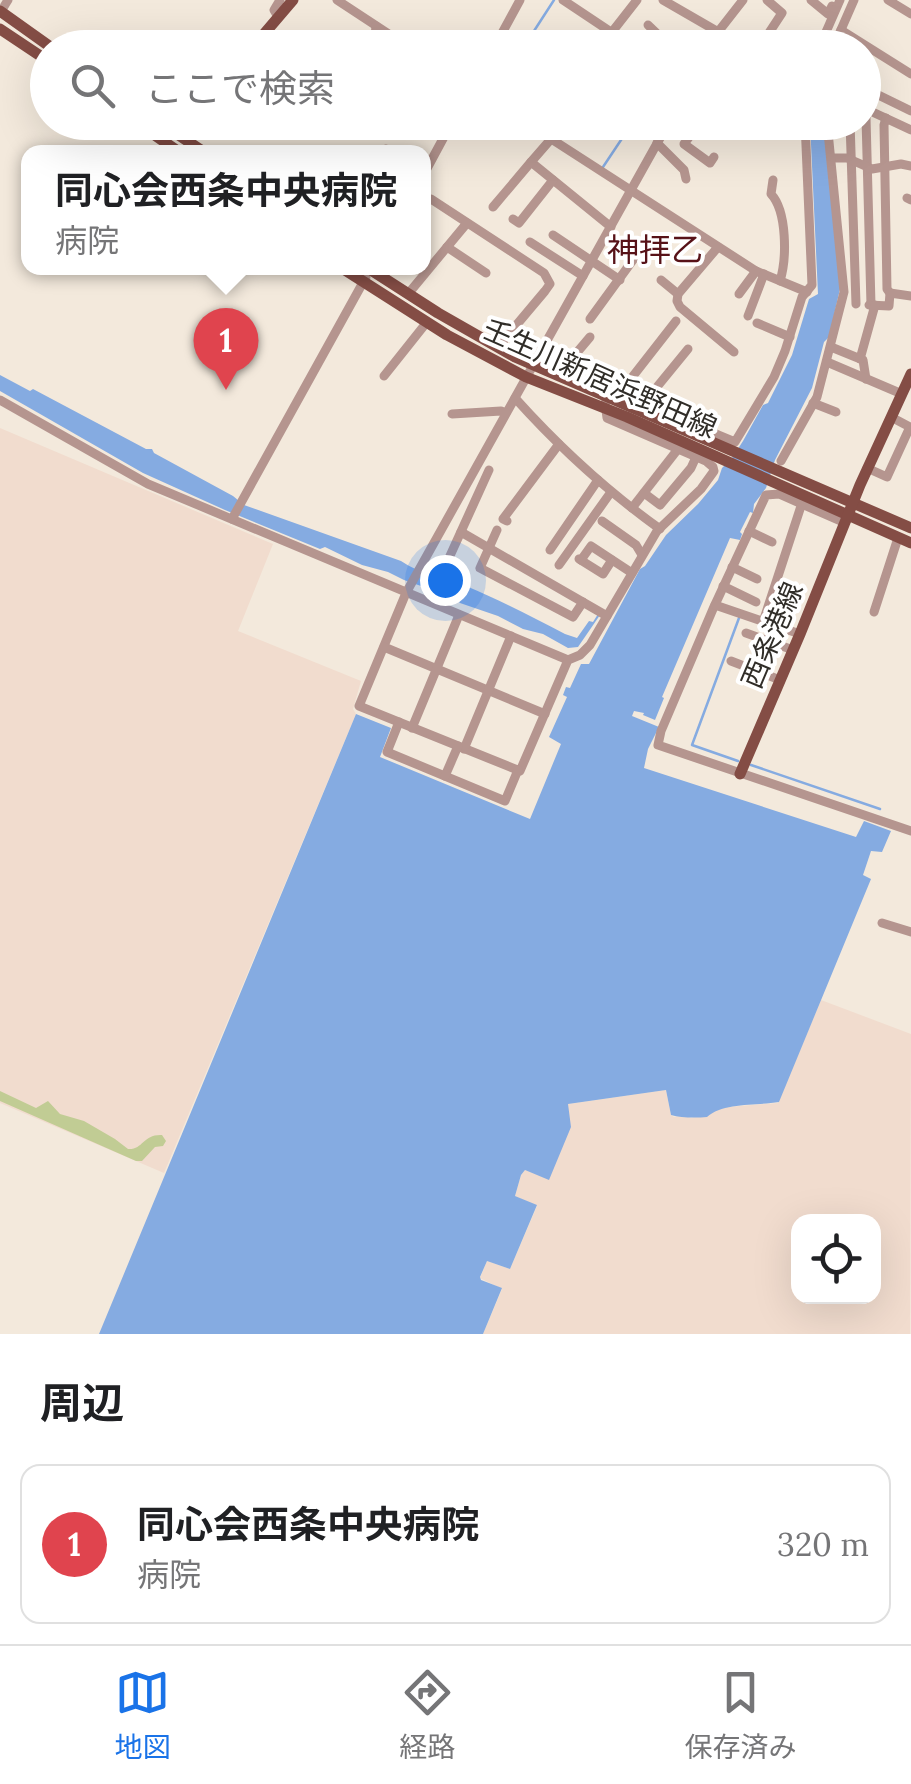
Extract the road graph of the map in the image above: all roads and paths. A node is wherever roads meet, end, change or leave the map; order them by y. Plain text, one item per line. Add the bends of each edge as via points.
1 (8, 0) edge
2 (280, 0) edge
3 (293, 0) edge
4 (337, 0) edge
5 (520, 0) edge
6 (563, 0) edge
7 (637, 0) edge
8 (663, 0) edge
9 (722, 0) edge
10 (743, 0) edge
11 (767, 0) edge
12 (811, 0) edge
13 (838, 0) edge
14 (854, 0) edge
15 (888, 0) edge
16 (735, 10) junction
17 (0, 12) edge
18 (911, 14) edge
19 (278, 18) junction
20 (376, 26) junction
21 (648, 26) dead end
22 (0, 29) edge
23 (268, 30) edge
24 (376, 30) edge
25 (382, 30) edge
26 (504, 30) edge
27 (609, 30) edge
28 (614, 30) edge
29 (653, 30) edge
30 (715, 30) edge
31 (720, 30) edge
32 (771, 30) edge
33 (826, 30) edge
34 (841, 30) edge
35 (30, 33) edge
36 (30, 49) edge
37 (881, 55) edge
38 (911, 74) edge
39 (881, 96) edge
40 (911, 111) edge
41 (881, 116) edge
42 (886, 118) junction
43 (911, 130) edge
44 (549, 140) edge
45 (552, 140) edge
46 (659, 140) edge
47 (662, 140) edge
48 (687, 140) edge
49 (806, 140) edge
50 (829, 140) edge
51 (850, 140) edge
52 (867, 140) edge
53 (714, 157) dead end
54 (831, 158) junction
55 (851, 160) junction
56 (532, 162) junction
57 (911, 166) edge
58 (869, 168) junction
59 (884, 168) junction
60 (686, 179) dead end
61 (554, 180) junction
62 (773, 180) dead end
63 (631, 190) junction
64 (431, 199) dead end
65 (493, 207) dead end
66 (513, 218) dead end
67 (467, 223) junction
68 (611, 227) junction
69 (553, 234) dead end
70 (870, 241) junction
71 (887, 241) junction
72 (530, 242) dead end
73 (854, 243) junction
74 (840, 245) junction
75 (447, 246) junction
76 (718, 247) junction
77 (638, 253) dead end
78 (592, 260) junction
79 (566, 265) junction
80 (431, 266) edge
81 (486, 272) dead end
82 (760, 273) junction
83 (352, 275) edge
84 (366, 275) edge
85 (380, 275) edge
86 (423, 275) edge
87 (584, 276) junction
88 (548, 278) junction
89 (620, 280) junction
90 (662, 280) dead end
91 (780, 280) junction
92 (363, 282) junction
93 (808, 292) junction
94 (890, 293) junction
95 (408, 294) junction
96 (678, 294) junction
97 (739, 294) dead end
98 (911, 296) edge
99 (842, 304) junction
100 (856, 304) junction
101 (873, 305) junction
102 (590, 319) dead end
103 (676, 321) dead end
104 (427, 322) junction
105 (590, 337) dead end
106 (790, 337) junction
107 (498, 347) junction
108 (830, 348) junction
109 (688, 349) dead end
110 (734, 352) dead end
111 (860, 359) junction
112 (826, 362) junction
113 (533, 364) junction
114 (911, 374) edge
115 (558, 375) junction
116 (384, 376) dead end
117 (526, 377) junction
118 (866, 378) junction
119 (905, 392) edge
120 (604, 395) junction
121 (515, 398) junction
122 (0, 400) edge
123 (813, 403) junction
124 (634, 407) junction
125 (606, 409) junction
126 (836, 412) dead end
127 (452, 414) dead end
128 (506, 414) junction
129 (891, 417) junction
130 (559, 444) junction
131 (678, 449) junction
132 (696, 457) junction
133 (868, 468) junction
134 (473, 472) junction
135 (772, 478) junction
136 (598, 480) junction
137 (611, 492) junction
138 (644, 493) junction
139 (802, 503) junction
140 (632, 508) junction
141 (849, 514) junction
142 (233, 517) junction
143 (507, 521) dead end
144 (602, 522) dead end
145 (660, 528) junction
146 (911, 528) edge
147 (497, 530) dead end
148 (749, 531) junction
149 (461, 532) junction
150 (898, 538) junction
151 (772, 542) dead end
152 (911, 543) edge
153 (488, 548) junction
154 (550, 550) dead end
155 (642, 555) junction
156 (612, 560) junction
157 (559, 565) dead end
158 (732, 567) junction
159 (444, 569) dead end
160 (632, 573) junction
161 (757, 578) dead end
162 (724, 586) junction
163 (407, 590) junction
164 (582, 602) junction
165 (756, 602) dead end
166 (714, 605) junction
167 (874, 612) dead end
168 (459, 615) junction
169 (607, 616) junction
170 (764, 622) junction
171 (746, 634) dead end
172 (800, 634) junction
173 (510, 636) junction
174 (384, 647) junction
175 (793, 650) junction
176 (568, 660) junction
177 (731, 662) dead end
178 (436, 669) junction
179 (780, 680) junction
180 (488, 691) junction
181 (545, 714) junction
182 (399, 722) junction
183 (412, 728) junction
184 (461, 747) junction
185 (518, 770) junction
186 (740, 774) junction
187 (445, 776) junction
188 (911, 831) edge
189 (882, 923) dead end
190 (911, 932) edge

1 - 17 street
2 - 19 street
3 - 19 main road
4 - 20 street
5 - 26 street
6 - 27 street
7 - 28 street
8 - 30 street
9 - 16 street
10 - 16 street
11 - 32 street via 782,13
12 - 13 street via 828,14
13 - 33 street
14 - 34 street
15 - 18 street
16 - 31 street
17 - 35 main road
19 - 23 main road
20 - 24 street
20 - 25 street
21 - 29 street
22 - 36 main road
37 - 38 street
39 - 40 street
41 - 42 street
42 - 43 street
42 - 59 street
44 - 56 street
45 - 63 street
46 - 63 street
47 - 60 street
48 - 53 street via 710,163
49 - 93 street
50 - 54 street
51 - 55 street
52 - 58 street
54 - 55 street
54 - 74 street
55 - 58 street
55 - 73 street
56 - 61 street
56 - 65 street
57 - 59 street
58 - 59 street
58 - 70 street
59 - 71 street
61 - 66 street via 518,223
61 - 68 street
62 - 91 street via 784,246
63 - 68 street
63 - 76 street
64 - 67 street
67 - 75 street
67 - 88 street
68 - 78 street
69 - 78 street
70 - 71 street
70 - 73 street
70 - 101 street
71 - 94 street
72 - 79 street
73 - 74 street
73 - 100 street
74 - 99 street
75 - 80 street
75 - 81 street
76 - 82 street
76 - 96 street
77 - 89 street
78 - 87 street
78 - 89 street
79 - 87 street
79 - 88 street
82 - 91 street
82 - 97 street
82 - 106 street via 755,321
83 - 92 main road, 壬生川新居浜野田線
84 - 92 street
85 - 95 main road, 壬生川新居浜野田線
86 - 95 street
87 - 113 street
88 - 107 street via 546,291
89 - 102 street
90 - 96 street
91 - 93 street
92 - 104 main road, 壬生川新居浜野田線
92 - 142 street
93 - 106 street
94 - 98 street
94 - 101 street via 889,306
95 - 107 main road, 壬生川新居浜野田線
96 - 110 street via 680,307
99 - 100 street
99 - 108 street
100 - 101 street
101 - 111 street
103 - 124 street via 619,394
104 - 116 street
104 - 117 main road, 壬生川新居浜野田線
105 - 115 street
106 - 124 street via 735,442
107 - 113 main road, 壬生川新居浜野田線
108 - 111 street
108 - 112 street
109 - 124 street
111 - 118 street
112 - 118 street
112 - 123 street
113 - 115 main road, 壬生川新居浜野田線
113 - 117 street
114 - 119 main road
115 - 120 main road, 壬生川新居浜野田線
117 - 121 street
117 - 125 main road, 壬生川新居浜野田線
118 - 119 street
119 - 129 main road
120 - 124 main road, 壬生川新居浜野田線
120 - 125 street
121 - 128 street
121 - 130 street
122 - 142 street via 148,484
123 - 126 street
123 - 135 street
124 - 125 main road, 壬生川新居浜野田線
124 - 135 main road, 壬生川新居浜野田線
125 - 131 street via 607,418
127 - 128 street
128 - 134 street
129 - 133 main road
129 - 133 street via 910,427 887,477
130 - 136 street
130 - 143 street
131 - 132 street
131 - 138 street
132 - 138 street via 660,504
132 - 145 street via 714,471
133 - 141 main road
134 - 149 street via 487,475
134 - 163 street
135 - 139 street via 775,493
135 - 141 main road, 壬生川新居浜野田線
135 - 148 street
136 - 137 street
136 - 154 street
137 - 140 street
137 - 157 street
138 - 140 street
139 - 141 street
139 - 170 street
140 - 145 street
141 - 146 main road, 壬生川新居浜野田線
141 - 150 main road, 壬生川新居浜野田線
141 - 172 main road, 西条港線
142 - 163 street
144 - 155 street
145 - 155 street
147 - 153 street
148 - 151 street
148 - 158 street
149 - 153 street
149 - 159 street
150 - 152 main road, 壬生川新居浜野田線
150 - 167 street
153 - 164 street
153 - 164 street via 480,568 573,617
155 - 160 street
156 - 156 street via 603,574 577,558 590,546
156 - 160 street
158 - 161 street
158 - 162 street
160 - 169 street
162 - 165 street
162 - 166 street
163 - 168 street
163 - 174 street
164 - 169 street
166 - 170 street
166 - 186 street via 658,742
168 - 173 street
168 - 178 street
169 - 176 street via 586,651
170 - 172 street
171 - 175 street
172 - 175 main road, 西条港線
173 - 176 street
173 - 180 street
174 - 178 street
174 - 182 street via 359,706
175 - 179 main road, 西条港線
176 - 181 street
177 - 179 street
178 - 180 street
178 - 183 street
179 - 186 main road, 西条港線
180 - 181 street
180 - 184 street
181 - 185 street
182 - 183 street
182 - 187 street via 387,752
183 - 184 street
184 - 185 street
184 - 187 street
185 - 187 street via 505,801
186 - 188 street
189 - 190 street

